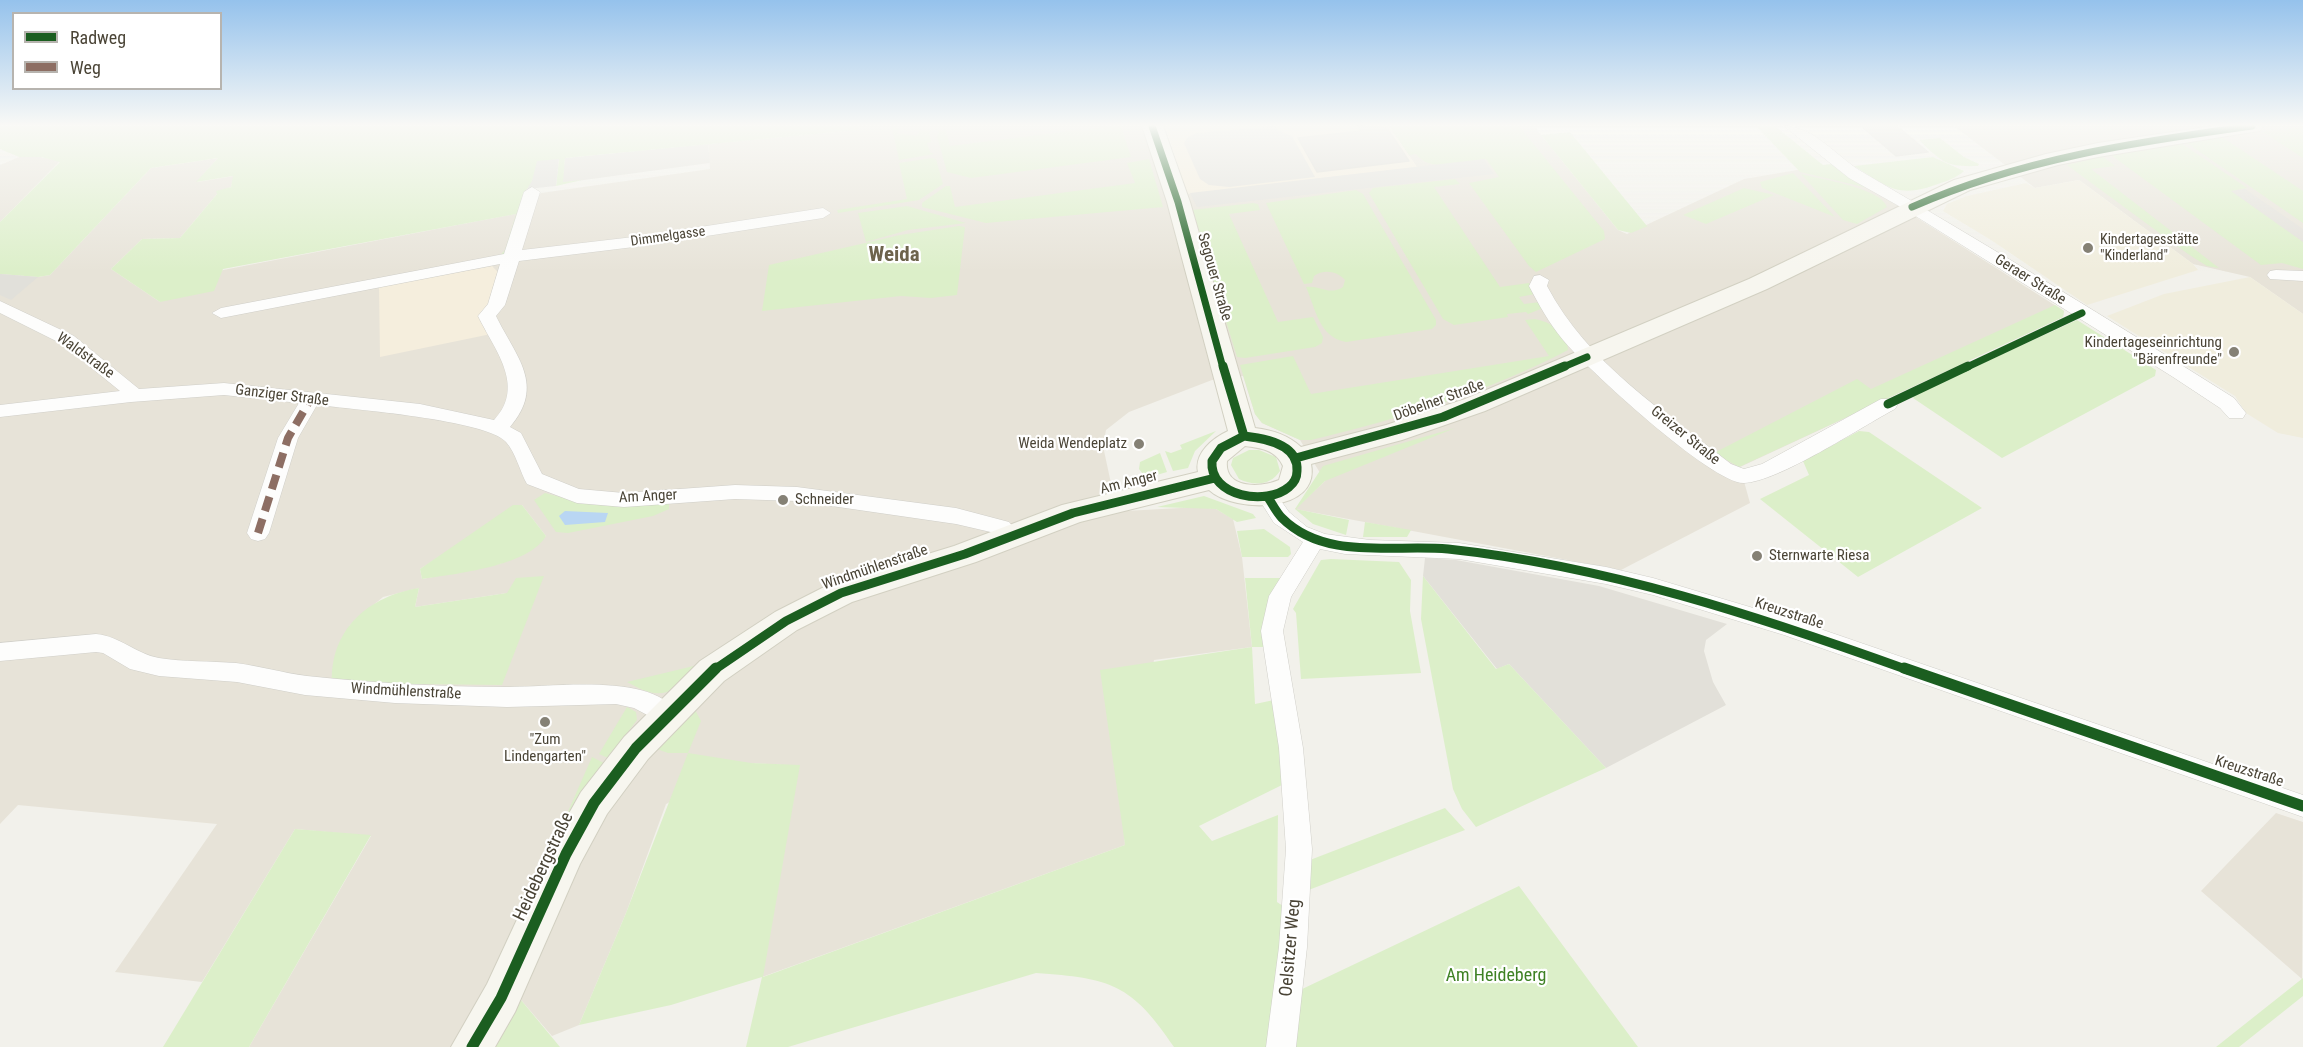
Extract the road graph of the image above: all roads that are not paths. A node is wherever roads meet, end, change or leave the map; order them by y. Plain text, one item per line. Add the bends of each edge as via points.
1 (1168, 175) edge
2 (1855, 175) edge
3 (1998, 175) edge
4 (531, 192) dead end
5 (1912, 207) junction
6 (823, 213) dead end
7 (512, 256) junction
8 (2276, 275) dead end
9 (2303, 276) edge
10 (1540, 280) dead end
11 (0, 306) edge
12 (220, 313) dead end
13 (1587, 357) junction
14 (131, 396) junction
15 (310, 400) junction
16 (1888, 404) dead end
17 (0, 411) edge
18 (2236, 413) dead end
19 (498, 428) junction
20 (1245, 436) junction
21 (1296, 458) junction
22 (1215, 478) junction
23 (1267, 496) junction
24 (1051, 520) joint
25 (258, 533) dead end
26 (1010, 536) junction
27 (1315, 540) junction
28 (0, 652) edge
29 (666, 715) junction
30 (2303, 806) edge
31 (472, 1047) edge
32 (1281, 1047) edge

1 - 20 street, Segouer Straße
2 - 5 street, Geraer Straße
3 - 5 street, Döbelner Straße via 1962,185
4 - 7 street
5 - 13 street, Döbelner Straße via 1758,284
5 - 18 street, Geraer Straße via 2227,403
6 - 7 street, Dimmelgasse
7 - 12 street, Dimmelgasse
7 - 19 street via 496,305 487,316 519,381 520,392 510,417
8 - 9 street
10 - 13 street, Greizer Straße via 1538,286 1547,306
11 - 14 street, Waldstraße via 68,340 130,389
13 - 16 street, Greizer Straße via 1724,469 1743,476 1768,470
13 - 21 street, Döbelner Straße via 1443,417
14 - 15 street, Ganziger Straße via 224,389
14 - 17 street, Ganziger Straße
15 - 19 street, Ganziger Straße via 420,410
15 - 25 street via 288,438
19 - 26 street, Am Anger via 514,438 534,479 577,496 624,500 744,492 797,494 956,516 1002,527
20 - 21 street via 1274,440
20 - 22 street via 1222,445 1214,454 1211,466
21 - 23 street via 1297,477 1291,485
22 - 23 street via 1245,496
22 - 24 street, Am Anger
23 - 27 street, Kreuzstraße via 1293,530
24 - 26 street, Windmühlenstraße
26 - 29 street, Windmühlenstraße via 841,593 814,606 712,671
27 - 30 street, Kreuzstraße via 1355,548 1477,553 1651,588 1834,644 2140,753
27 - 32 street, Oelsitzer Weg via 1280,596 1272,631 1291,748 1299,849
28 - 29 street, Windmühlenstraße via 107,644 126,657 159,667 237,673 305,686 507,697 616,694 640,699
29 - 31 street, Heidebergstraße via 623,763 579,827 501,998

